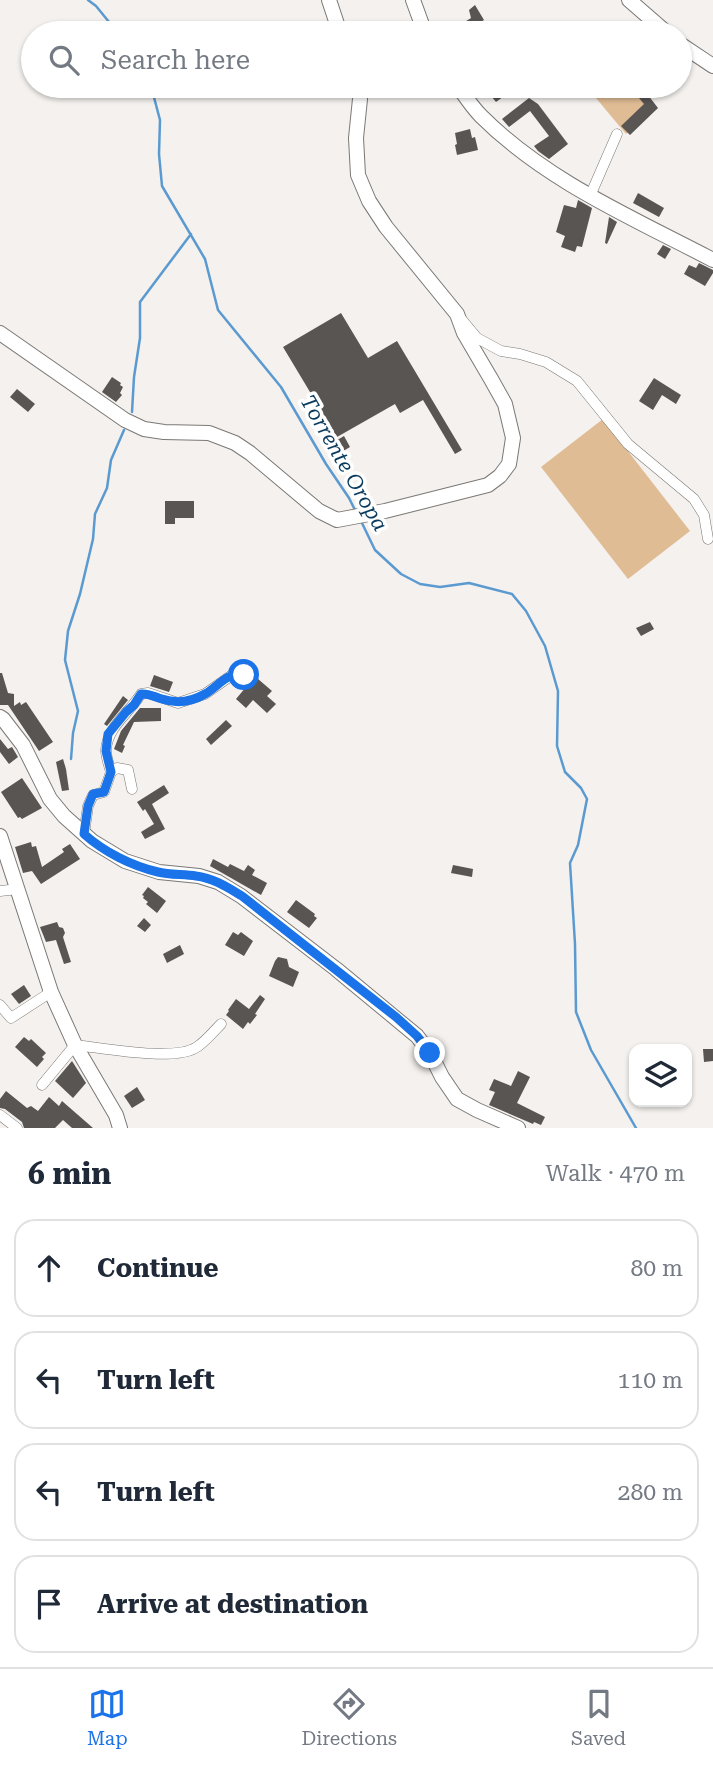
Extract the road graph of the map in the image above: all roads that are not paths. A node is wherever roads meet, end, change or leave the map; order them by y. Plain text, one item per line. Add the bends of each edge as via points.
1 (328, 0) edge
2 (413, 0) edge
3 (629, 0) edge
4 (336, 21) edge
5 (421, 21) edge
6 (653, 21) edge
7 (692, 52) edge
8 (713, 66) edge
9 (360, 98) edge
10 (467, 98) edge
11 (617, 134) dead end
12 (590, 196) junction
13 (713, 260) edge
14 (457, 314) junction
15 (0, 333) edge
16 (708, 539) dead end
17 (244, 675) dead end
18 (0, 717) edge
19 (111, 772) junction
20 (132, 789) dead end
21 (84, 834) junction
22 (0, 836) edge
23 (18, 889) junction
24 (0, 891) edge
25 (51, 992) junction
26 (0, 1005) edge
27 (221, 1024) dead end
28 (75, 1045) junction
29 (42, 1085) dead end
30 (0, 1115) edge
31 (18, 1128) edge
32 (120, 1128) edge
33 (518, 1128) edge

1 - 4 street
2 - 5 street
3 - 6 street
7 - 8 street
9 - 14 street via 358,175 369,201
10 - 12 street via 525,156
11 - 12 street
12 - 13 street
14 - 15 street via 505,404 513,438 509,464 488,485 337,520 319,511 235,443 209,433 144,429
14 - 16 street via 477,338 501,351 546,362 577,381 628,444 694,499 704,515
17 - 19 street via 232,675 205,694 178,703 141,694 108,734
18 - 21 street via 23,745 50,799
19 - 20 street via 128,770
19 - 21 street via 104,792 93,794
21 - 33 street via 125,861 159,873 199,876 242,896 417,1036 457,1099
22 - 23 street
23 - 24 street
23 - 25 street
25 - 26 street via 11,1018
25 - 28 street
27 - 28 street via 184,1053
28 - 29 street
28 - 32 street
30 - 31 street

